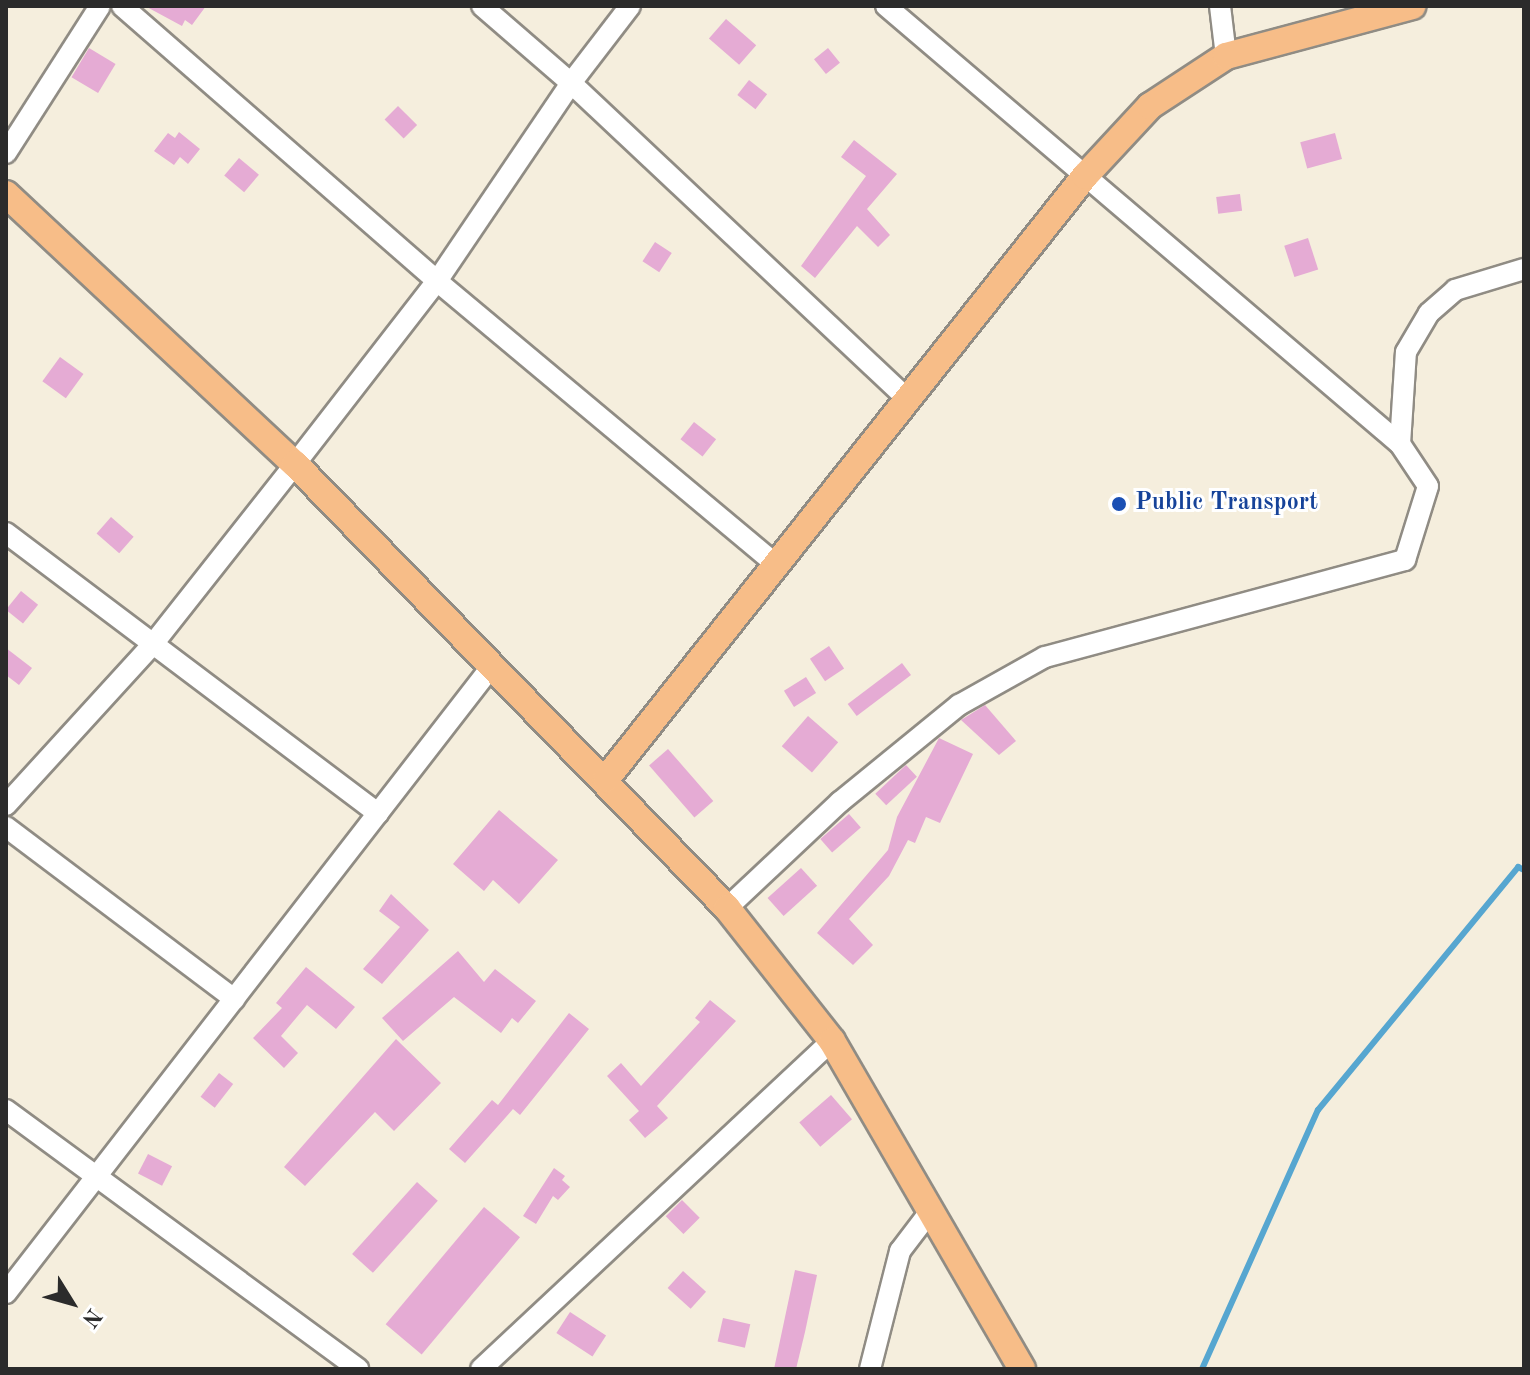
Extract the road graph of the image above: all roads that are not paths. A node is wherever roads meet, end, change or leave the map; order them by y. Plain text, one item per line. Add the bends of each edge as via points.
1 (100, 6) edge
2 (122, 6) edge
3 (482, 6) edge
4 (630, 6) edge
5 (886, 6) edge
6 (1220, 6) edge
7 (1412, 6) edge
8 (1226, 56) junction
9 (571, 83) junction
10 (6, 153) edge
11 (1085, 176) junction
12 (6, 194) edge
13 (1524, 269) edge
14 (437, 281) junction
15 (907, 398) junction
16 (1400, 444) junction
17 (295, 464) junction
18 (6, 533) edge
19 (776, 564) junction
20 (153, 644) junction
21 (492, 666) junction
22 (606, 779) junction
23 (6, 805) edge
24 (378, 813) junction
25 (6, 827) edge
26 (727, 908) junction
27 (234, 999) junction
28 (832, 1041) junction
29 (6, 1110) edge
30 (96, 1178) junction
31 (932, 1209) junction
32 (6, 1293) edge
33 (358, 1369) edge
34 (481, 1369) edge
35 (870, 1369) edge
36 (1022, 1369) edge

1 - 10 street
2 - 14 street
3 - 9 street
4 - 9 street
5 - 11 street
6 - 8 street
7 - 8 main road
8 - 11 main road via 1150,106
9 - 14 street
9 - 15 street
11 - 15 main road
11 - 16 street
12 - 17 main road
13 - 16 street via 1455,290 1429,313 1406,352
14 - 17 street
14 - 19 street
15 - 19 main road
16 - 26 street via 1428,486 1405,560 1045,657 959,705 840,802
17 - 20 street
17 - 21 main road
18 - 20 street
19 - 22 main road
20 - 23 street
20 - 24 street
21 - 22 main road
21 - 24 street
22 - 26 main road
24 - 27 street
25 - 27 street
26 - 28 main road
27 - 30 street
28 - 31 main road
28 - 34 street
29 - 30 street
30 - 32 street
30 - 33 street
31 - 35 street via 900,1251
31 - 36 main road

